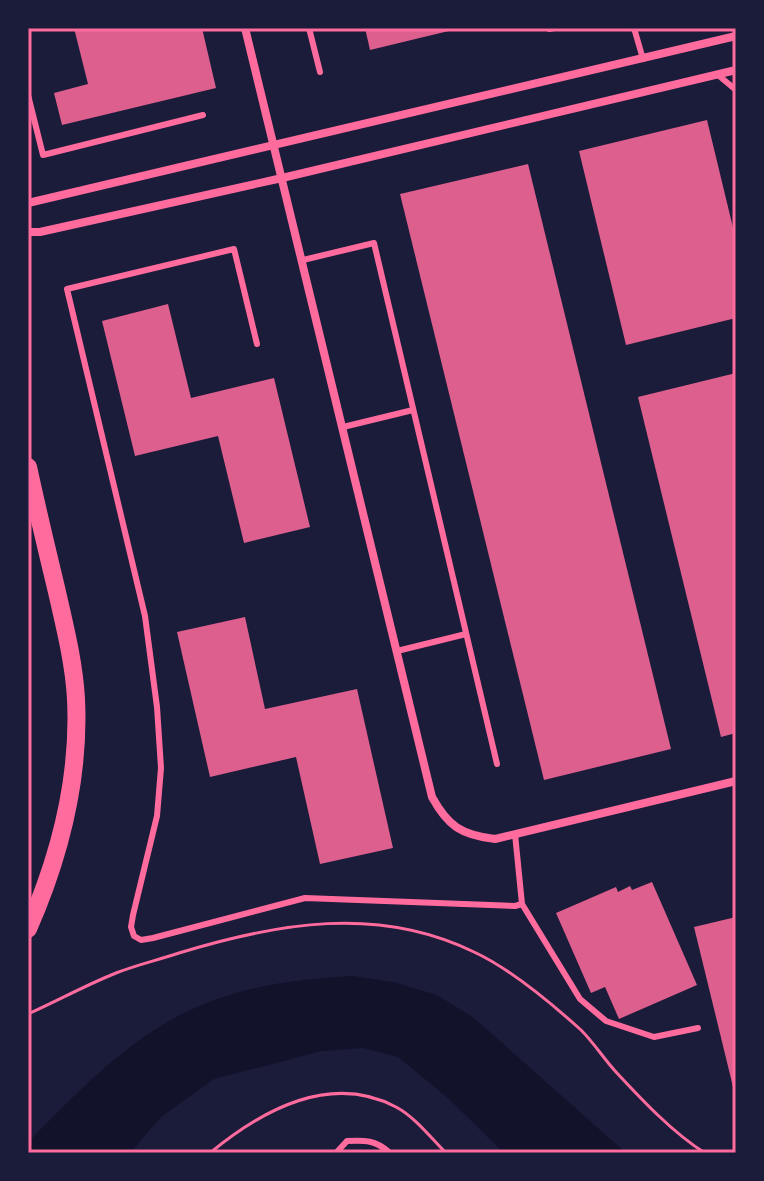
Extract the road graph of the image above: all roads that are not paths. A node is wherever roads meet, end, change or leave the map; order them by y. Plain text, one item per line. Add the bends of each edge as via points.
1 (245, 28) edge
2 (309, 28) edge
3 (634, 28) edge
4 (736, 36) edge
5 (643, 59) junction
6 (736, 70) edge
7 (320, 72) dead end
8 (718, 75) junction
9 (736, 90) edge
10 (28, 95) edge
11 (203, 115) dead end
12 (274, 146) junction
13 (282, 178) junction
14 (28, 203) edge
15 (28, 232) edge
16 (303, 260) junction
17 (257, 344) dead end
18 (413, 410) junction
19 (343, 427) junction
20 (28, 467) edge
21 (466, 634) junction
22 (397, 651) junction
23 (497, 764) dead end
24 (736, 781) edge
25 (515, 834) junction
26 (522, 904) junction
27 (28, 929) edge
28 (698, 1028) dead end
29 (336, 1153) edge
30 (390, 1153) edge

1 - 12 street
2 - 7 lane
3 - 5 lane
4 - 5 street
5 - 12 street
6 - 8 street
8 - 9 lane
8 - 13 street
10 - 11 lane via 43,155
12 - 13 street
12 - 14 street
13 - 15 street
13 - 16 street
16 - 18 lane via 374,243
16 - 19 street
17 - 26 lane via 234,249 67,289 145,616 157,707 157,816 133,915 134,936 153,938 305,898 507,908
18 - 19 lane
18 - 21 lane
19 - 22 street
20 - 27 main road via 76,698 68,814 48,885
21 - 22 lane
21 - 23 lane
22 - 25 street via 432,797 443,817 472,836 495,839
24 - 25 street
25 - 26 lane
26 - 28 lane via 580,999 606,1021 654,1037
29 - 30 lane via 347,1141 368,1140

